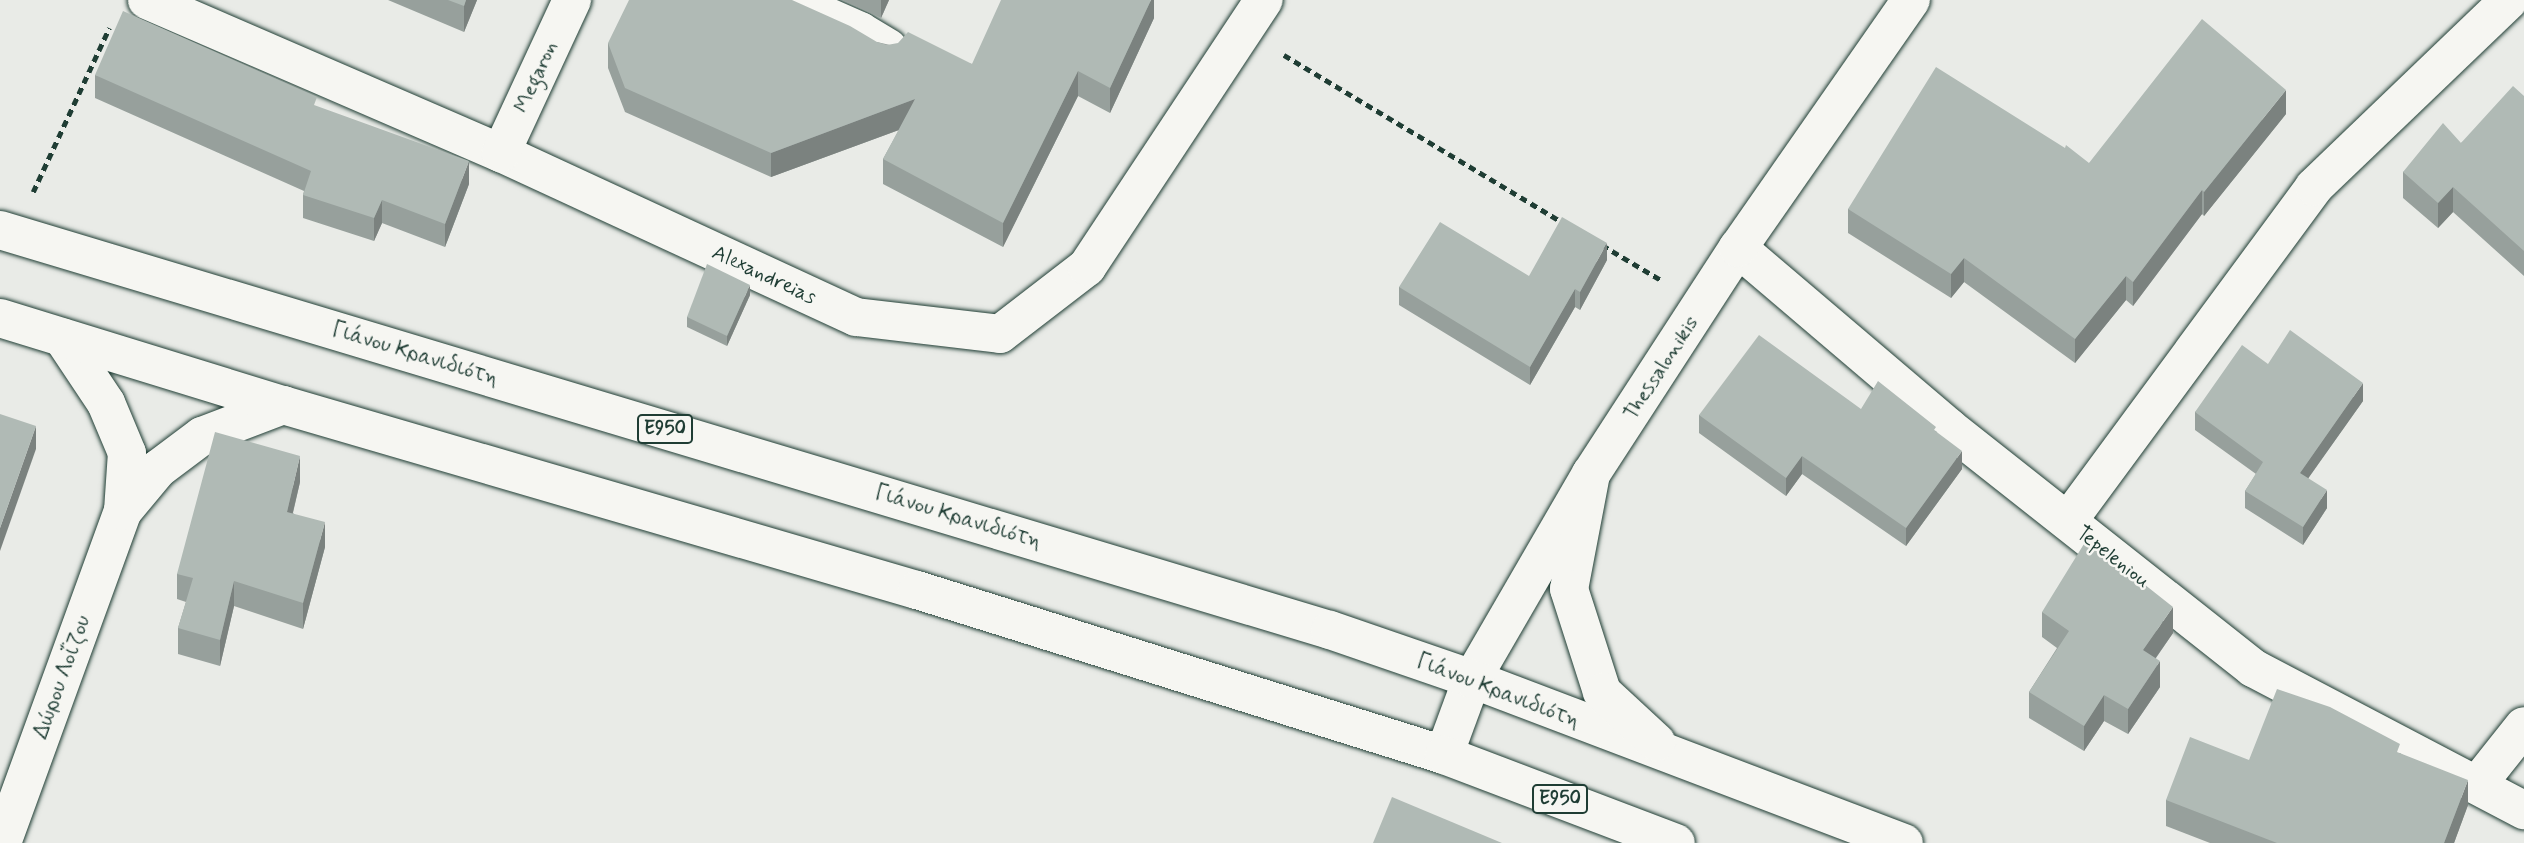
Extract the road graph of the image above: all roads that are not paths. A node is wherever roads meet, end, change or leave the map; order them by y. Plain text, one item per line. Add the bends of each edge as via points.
1 (147, 0) edge
2 (572, 0) edge
3 (790, 0) edge
4 (1912, 0) edge
5 (2509, 0) edge
6 (1254, 15) edge
7 (888, 48) edge
8 (500, 153) junction
9 (7, 232) edge
10 (1738, 248) junction
11 (0, 318) edge
12 (62, 337) junction
13 (284, 405) junction
14 (1591, 474) junction
15 (123, 511) junction
16 (2068, 521) junction
17 (1472, 679) junction
18 (2524, 726) edge
19 (1444, 755) junction
20 (1672, 757) junction
21 (2477, 785) junction
22 (2524, 810) edge
23 (2, 843) edge
24 (1676, 843) edge
25 (1904, 843) edge

1 - 8 street, Alexandreias
2 - 8 street, Megaron
3 - 7 street
4 - 10 street, Thessalonikis
5 - 16 street via 2314,187
6 - 8 street, Alexandreias via 1087,267 1000,334 856,317
9 - 17 street, Γιάνου Κρανιδιότη / E950 via 1317,626
10 - 14 street, Thessalonikis
10 - 16 street, Tepeleniou via 1948,427
11 - 12 street, E950
12 - 13 street, E950
12 - 15 street, Δώρου Λοΐζου via 106,403 127,453
13 - 15 street, Δώρου Λοΐζου via 202,436 158,469
13 - 19 street, E950 via 917,590
14 - 17 street, Thessalonikis
14 - 20 street via 1569,589 1602,692
15 - 23 street, Δώρου Λοΐζου
16 - 21 street, Tepeleniou via 2253,668
17 - 19 street, Thessalonikis
17 - 20 street, Γιάνου Κρανιδιότη / E950
18 - 21 street
19 - 24 street, E950
20 - 25 street, Γιάνου Κρανιδιότη / E950
21 - 22 street, Tepeleniou

